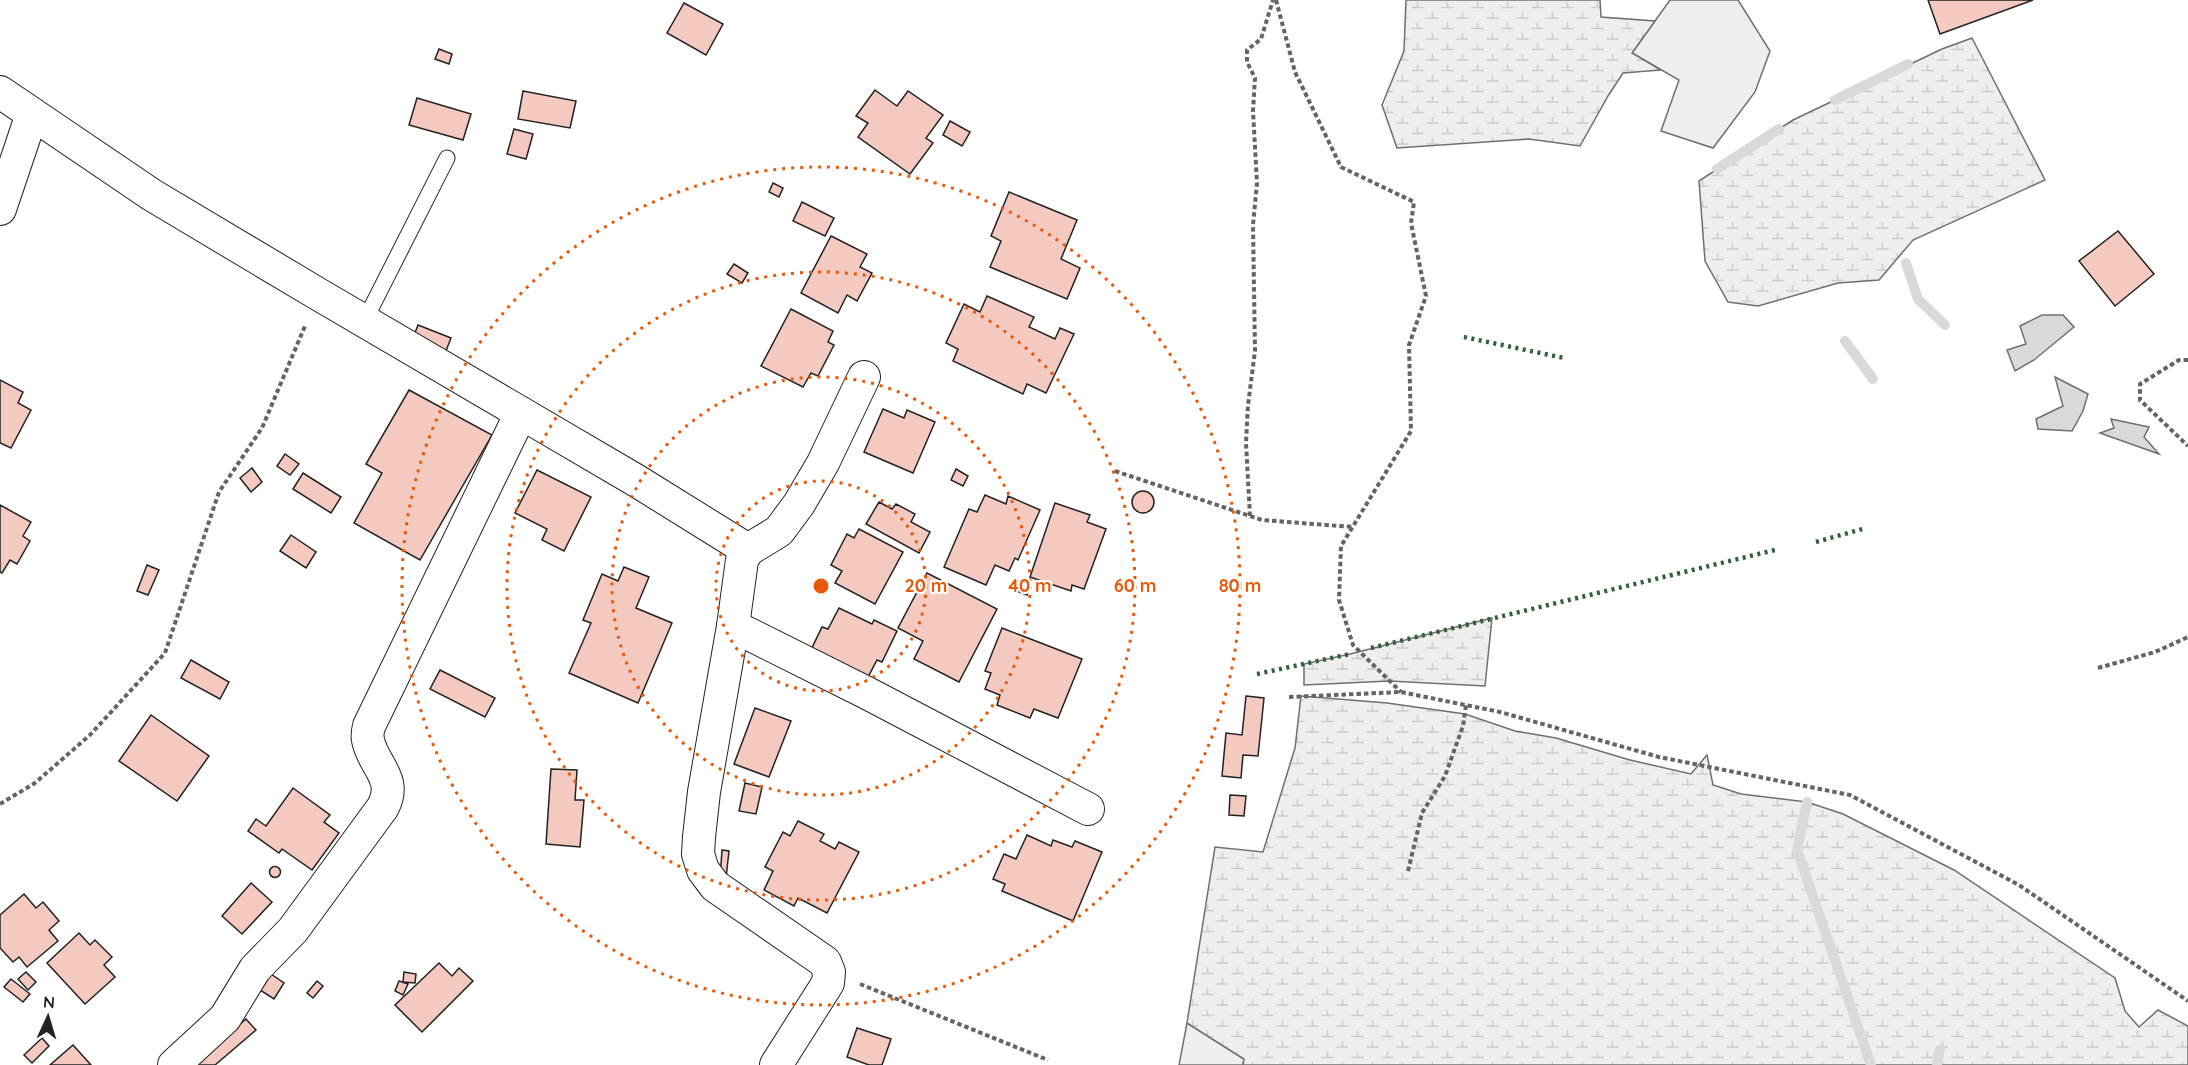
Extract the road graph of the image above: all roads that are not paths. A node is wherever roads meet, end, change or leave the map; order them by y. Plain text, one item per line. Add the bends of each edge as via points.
1 (0, 92) edge
2 (32, 114) junction
3 (447, 158) dead end
4 (0, 209) edge
5 (365, 320) junction
6 (864, 377) dead end
7 (521, 413) junction
8 (748, 550) junction
9 (733, 626) junction
10 (1088, 809) dead end
11 (174, 1065) edge
12 (776, 1065) edge

1 - 2 street
2 - 4 street
2 - 5 street via 152,195
3 - 5 lane
5 - 7 street
6 - 8 street via 799,504 779,531
7 - 8 street
7 - 11 street via 369,726 368,740 389,786 388,798 293,930 255,969 225,1018
8 - 9 street via 739,573
9 - 10 street
9 - 12 street via 704,792 698,854 703,870 716,886 814,953 825,962 829,972 828,983

